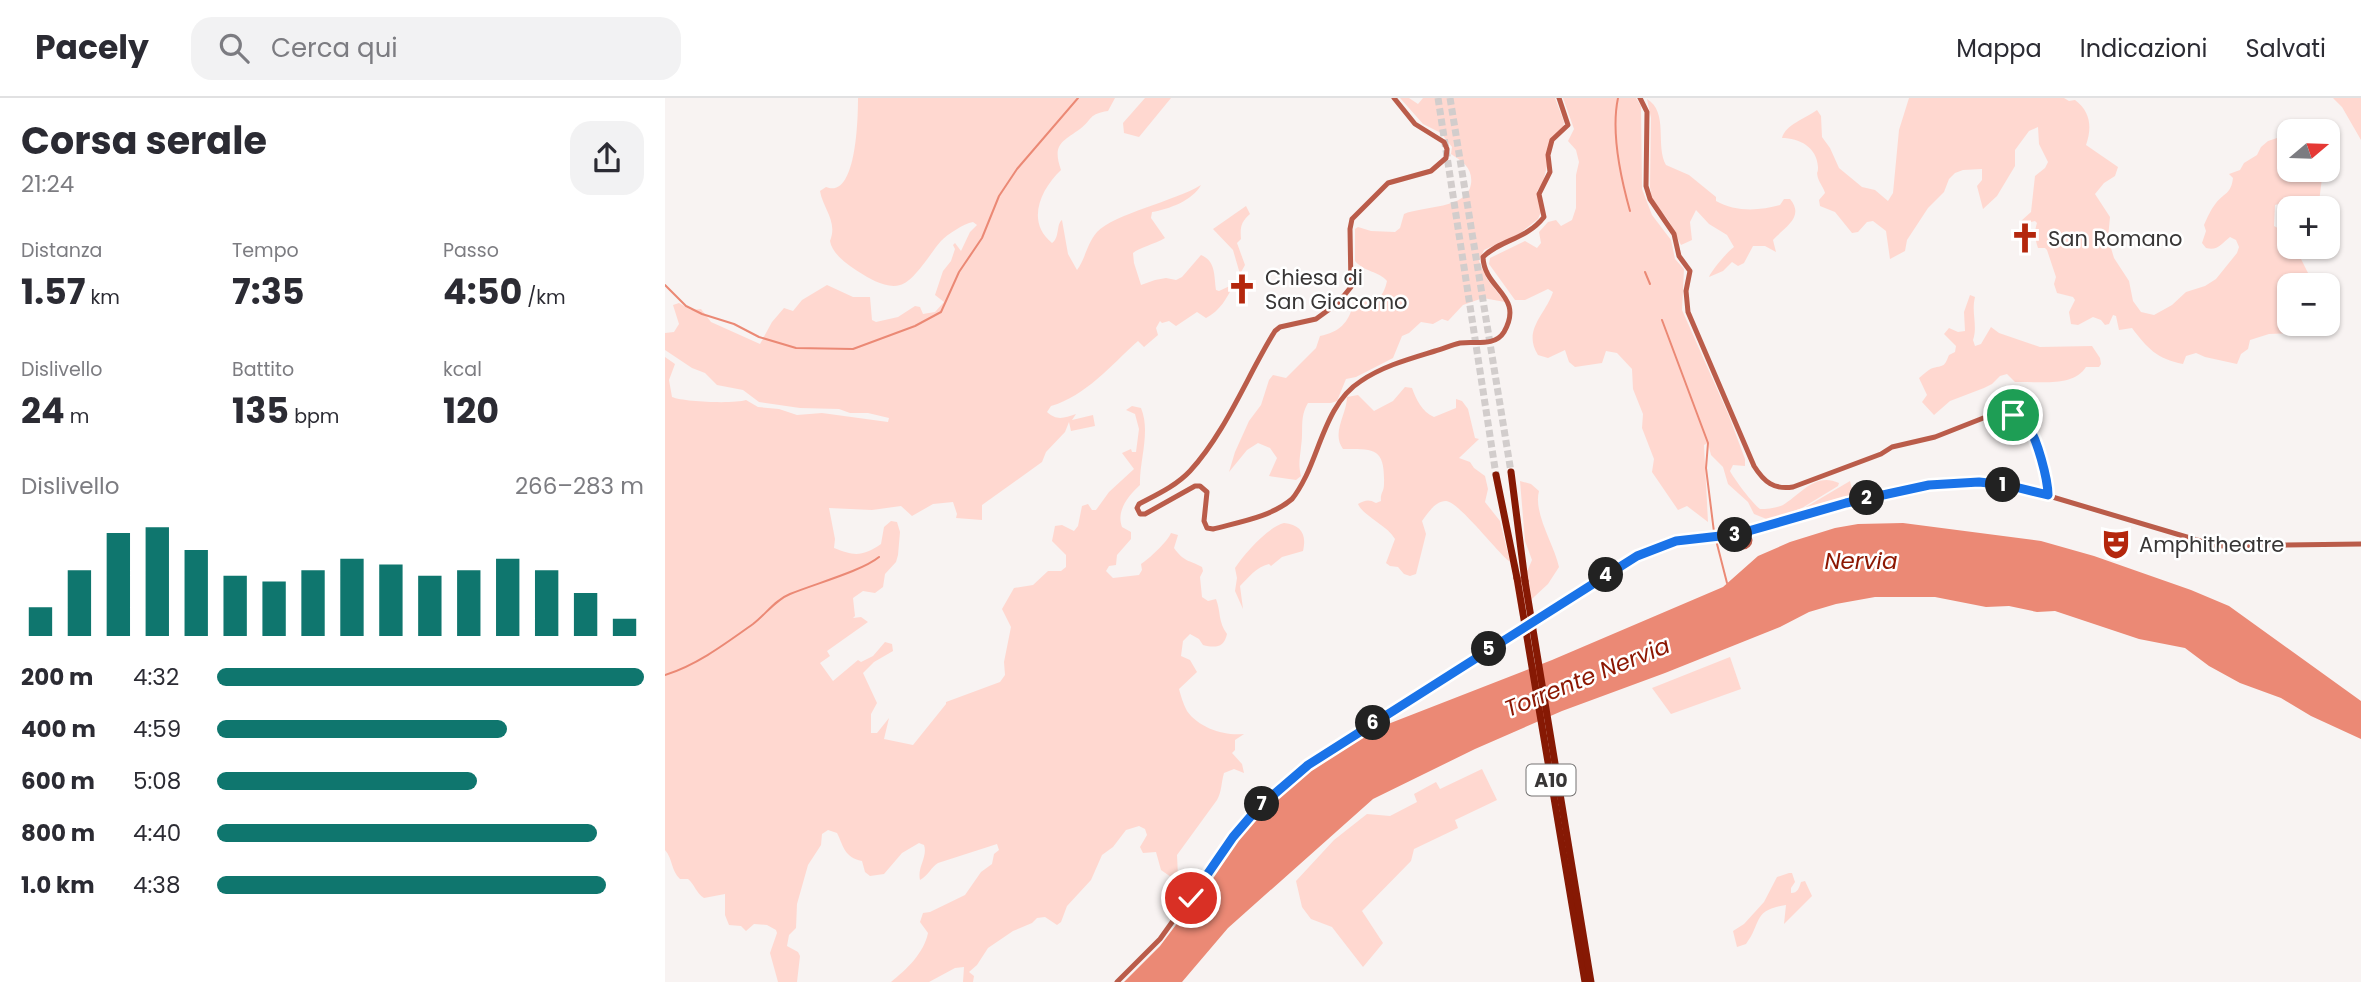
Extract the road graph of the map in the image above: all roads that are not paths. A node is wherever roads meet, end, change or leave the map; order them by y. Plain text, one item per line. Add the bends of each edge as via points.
1 (1394, 98) edge
2 (1559, 98) edge
3 (1640, 98) edge
4 (1511, 472) tunnel mouth
5 (1496, 475) tunnel mouth
6 (2048, 495) junction
7 (1766, 526) junction
8 (1745, 532) junction
9 (1738, 534) junction
10 (1716, 536) junction
11 (1750, 542) junction
12 (1737, 544) junction
13 (2361, 544) edge
14 (1118, 982) edge
15 (1585, 982) edge
16 (1591, 982) edge

1 - 2 main road via 1415,124 1446,145 1446,158 1431,171 1388,183 1352,219 1352,280 1347,293 1316,320 1275,331 1233,409 1197,462 1175,484 1139,504 1140,514 1200,486 1207,492 1207,528 1251,520 1291,500 1298,491 1324,429 1358,382 1397,363 1457,344 1498,339 1511,318 1511,308 1488,276 1483,257 1538,226 1544,218 1539,194 1550,172 1552,140 1568,125
3 - 6 main road via 1647,112 1646,186 1650,199 1674,234 1679,256 1688,267 1688,312 1754,466 1767,483 1781,489 1793,487 1892,447 2001,414 2013,415 2027,425
4 - 16 highway, A10, bridge
5 - 15 highway, A10, bridge
6 - 7 main road via 2007,485 1946,483 1893,492
6 - 13 main road via 2217,546
7 - 8 main road
7 - 11 main road
8 - 9 main road
8 - 11 main road
9 - 10 main road
9 - 12 main road
10 - 12 main road
10 - 14 main road via 1676,541 1637,556 1308,765 1257,809 1160,939
11 - 12 main road via 1743,547

